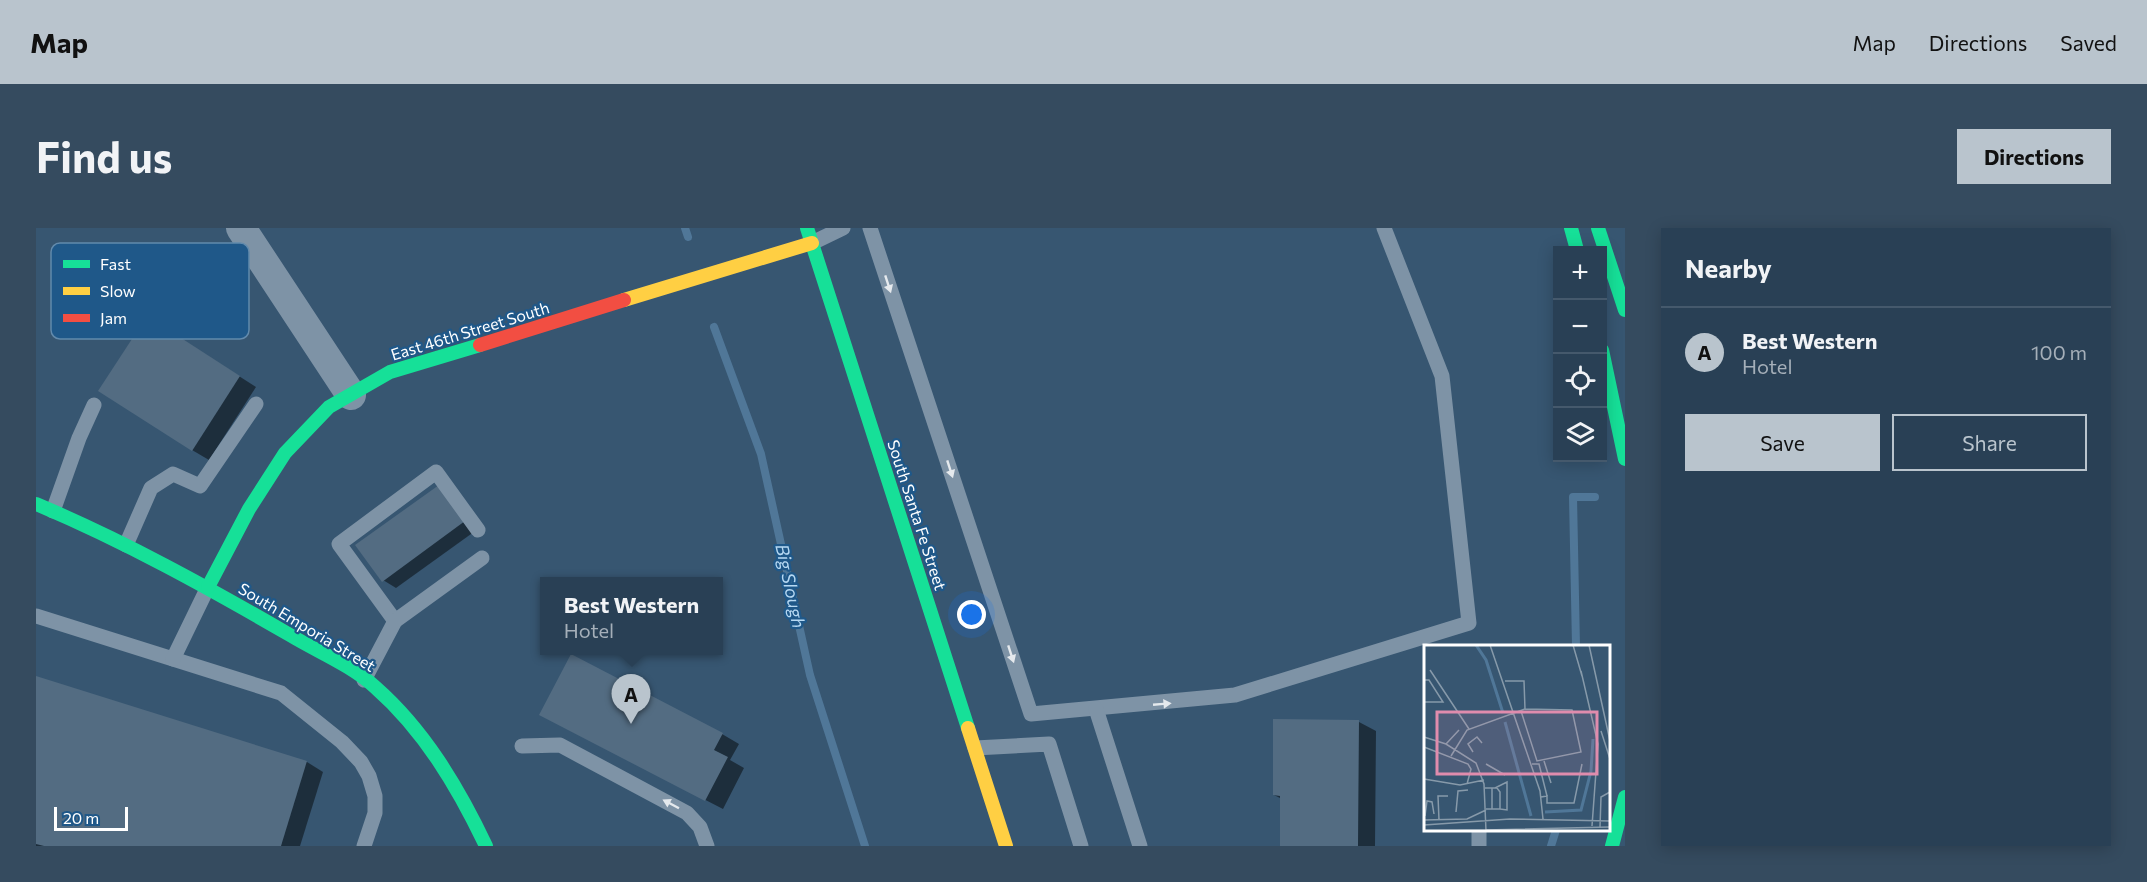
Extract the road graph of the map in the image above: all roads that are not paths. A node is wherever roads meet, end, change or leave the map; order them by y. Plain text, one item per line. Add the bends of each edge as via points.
1 (241, 228) edge
2 (807, 228) edge
3 (843, 228) edge
4 (870, 228) edge
5 (1384, 228) edge
6 (1571, 228) edge
7 (1598, 228) edge
8 (812, 243) junction
9 (1576, 246) edge
10 (1625, 310) edge
11 (1603, 354) edge
12 (351, 395) junction
13 (256, 404) dead end
14 (94, 405) dead end
15 (1625, 459) edge
16 (36, 504) edge
17 (54, 511) junction
18 (478, 530) dead end
19 (126, 545) junction
20 (482, 558) dead end
21 (208, 587) junction
22 (36, 616) edge
23 (395, 621) junction
24 (173, 659) junction
25 (364, 680) junction
26 (1096, 710) junction
27 (522, 746) dead end
28 (975, 748) junction
29 (1625, 796) edge
30 (363, 846) edge
31 (486, 846) edge
32 (708, 846) edge
33 (1006, 846) edge
34 (1081, 846) edge
35 (1140, 846) edge
36 (1612, 846) edge

1 - 12 street
2 - 8 main road, South Santa Fe Street
3 - 8 lane
4 -> 26 lane via 1031,714
26 -> 5 lane via 1235,696 1469,622 1442,376
6 - 9 main road
7 - 10 main road
8 - 12 main road, East 46th Street South via 390,372
8 - 28 main road, South Santa Fe Street
11 - 15 main road
12 - 21 main road, East 46th Street South via 329,408 285,453 249,509
13 - 19 lane via 200,486 173,474 151,488
14 - 17 lane
16 - 17 main road
17 - 19 main road
18 - 23 lane via 436,472 339,543
19 - 21 main road
20 - 23 lane
21 - 24 lane
21 - 25 main road, South Emporia Street
22 - 24 lane
23 - 25 lane
24 - 30 lane via 281,693 342,742 362,762 375,796 375,813
25 - 31 main road, South Emporia Street via 374,685 423,736 466,803
26 - 35 lane
32 -> 27 lane via 700,827 687,813 560,746
28 - 33 main road, South Santa Fe Street
28 - 34 lane via 1049,744
29 - 36 main road

